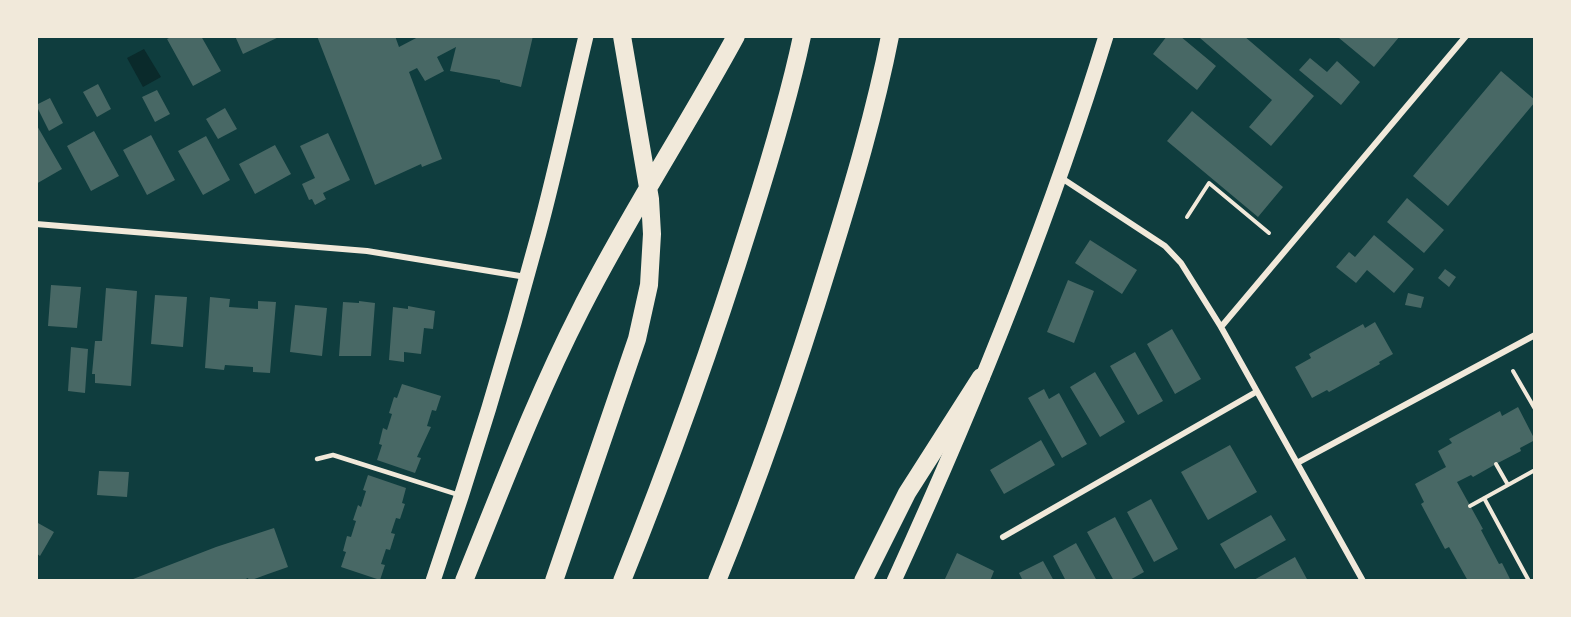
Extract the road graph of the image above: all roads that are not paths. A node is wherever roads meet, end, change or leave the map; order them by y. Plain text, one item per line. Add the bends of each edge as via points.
1 (586, 36) edge
2 (622, 36) edge
3 (736, 36) edge
4 (802, 36) edge
5 (890, 36) edge
6 (900, 36) edge
7 (1106, 36) edge
8 (1466, 36) edge
9 (881, 81) junction
10 (1059, 176) junction
11 (36, 224) edge
12 (527, 277) junction
13 (1221, 327) junction
14 (1535, 335) edge
15 (981, 377) junction
16 (1256, 392) junction
17 (317, 459) dead end
18 (1297, 463) junction
19 (462, 495) junction
20 (1003, 537) dead end
21 (433, 581) edge
22 (464, 581) edge
23 (555, 581) edge
24 (622, 581) edge
25 (717, 581) edge
26 (863, 581) edge
27 (894, 581) edge
28 (1363, 581) edge

1 - 12 main road
2 - 23 highway via 650,199 651,253 646,303
3 - 22 highway via 580,310 535,407
4 - 24 highway via 731,284
5 - 9 highway
6 - 9 highway
7 - 10 main road
8 - 13 street
9 - 25 highway via 807,334
10 - 13 street via 1165,246 1192,278
10 - 15 main road
11 - 12 street via 367,251
12 - 19 main road
13 - 16 street
14 - 18 street
15 - 26 highway via 907,493
15 - 27 main road
16 - 18 street
16 - 20 street
17 - 19 lane via 333,455
18 - 28 street
19 - 21 main road

